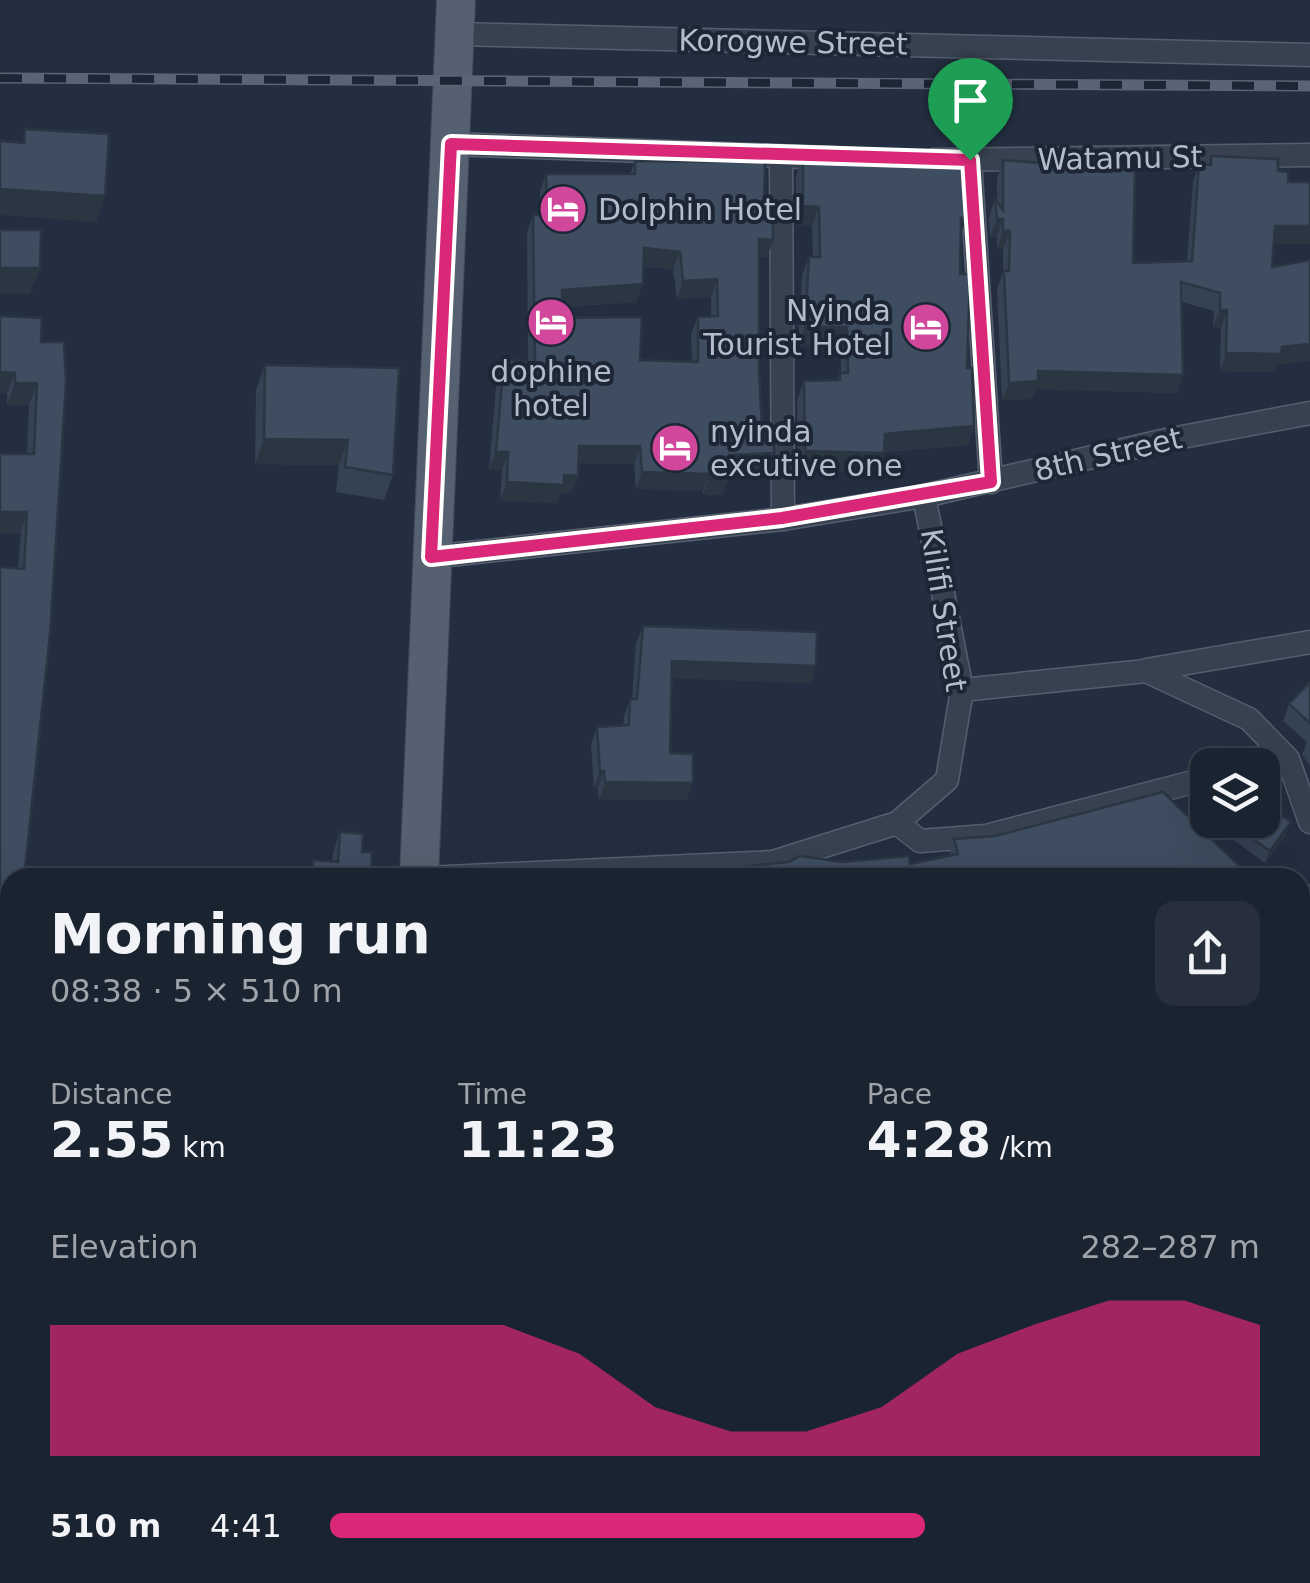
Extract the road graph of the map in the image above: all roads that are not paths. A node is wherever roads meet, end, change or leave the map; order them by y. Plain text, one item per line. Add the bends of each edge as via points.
1 (455, 17) edge
2 (1310, 55) edge
3 (451, 144) junction
4 (1310, 155) edge
5 (781, 158) junction
6 (856, 158) edge
7 (913, 159) edge
8 (970, 160) junction
9 (1310, 413) edge
10 (991, 482) junction
11 (924, 496) junction
12 (782, 518) junction
13 (431, 557) junction
14 (1310, 642) edge
15 (1146, 670) junction
16 (962, 690) junction
17 (1288, 759) junction
18 (1280, 761) edge
19 (1190, 783) edge
20 (1310, 822) edge
21 (898, 823) junction
22 (422, 868) edge
23 (641, 868) edge

1 - 2 street, Korogwe Street
1 - 3 main road
3 - 5 street
3 - 13 main road
4 - 8 street, Watamu St
5 - 6 street
5 - 12 street
7 - 8 street, Watamu St
8 - 10 street
9 - 10 street, 8th Street
10 - 11 street, 8th Street
11 - 12 street, 8th Street
11 - 16 street, Kilifi Street
12 - 13 street, 8th Street
13 - 22 main road
14 - 15 street
15 - 16 street
15 - 17 street via 1249,718
16 - 21 street, Kilifi Street via 947,780
17 - 18 street
17 - 20 street
19 - 21 street via 986,836 920,841
21 - 23 street, Kilifi Street via 773,862

